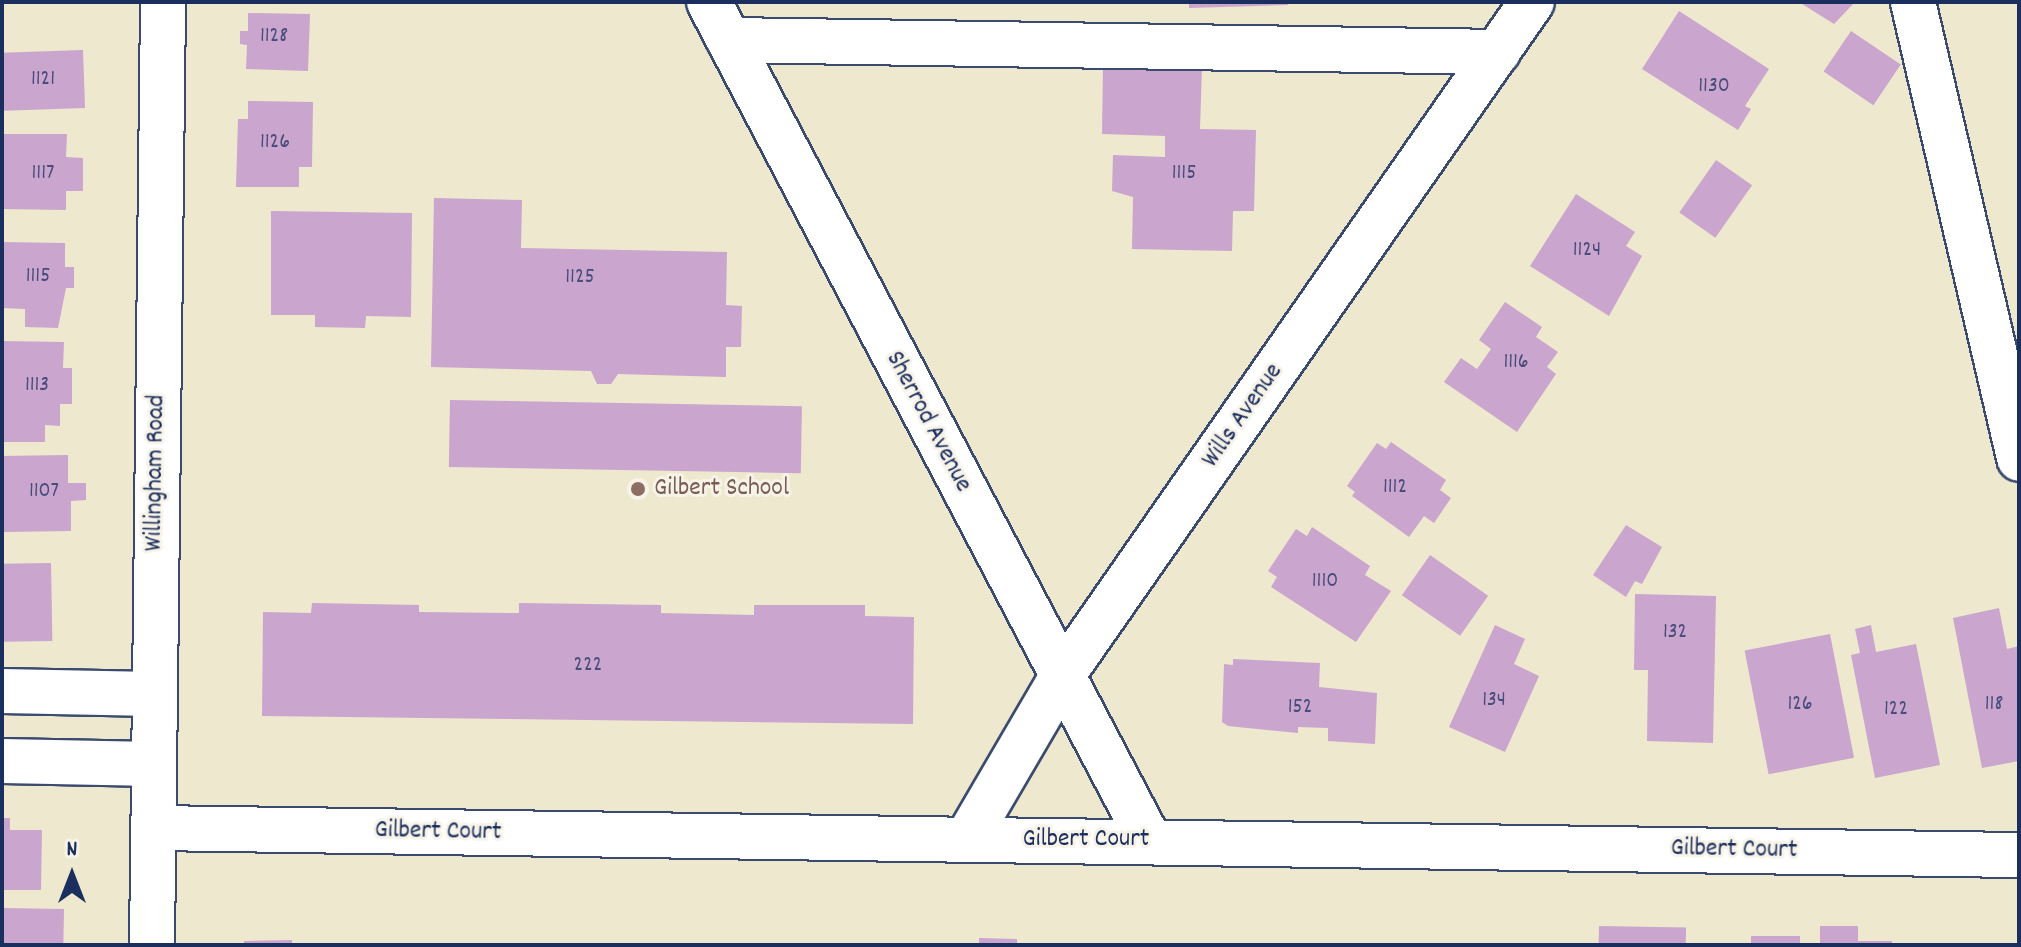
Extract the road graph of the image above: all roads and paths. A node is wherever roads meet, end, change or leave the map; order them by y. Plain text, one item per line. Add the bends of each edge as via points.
1 (163, 2) edge
2 (709, 2) edge
3 (1532, 2) edge
4 (1913, 2) edge
5 (729, 40) junction
6 (1498, 52) junction
7 (2019, 459) edge
8 (1064, 673) junction
9 (2, 691) edge
10 (154, 694) junction
11 (2, 761) edge
12 (154, 764) junction
13 (153, 828) junction
14 (967, 839) junction
15 (1149, 840) junction
16 (2019, 855) edge
17 (152, 945) edge

1 - 10 street, Willingham Road
2 - 5 street, Sherrod Avenue
3 - 6 street, Wills Avenue
4 - 7 street
5 - 6 street
5 - 8 street, Sherrod Avenue
6 - 8 street, Wills Avenue
8 - 14 street, Wills Avenue
8 - 15 street, Sherrod Avenue
9 - 10 street
10 - 12 street, Willingham Road
11 - 12 street
12 - 13 street, Willingham Road
13 - 14 street, Gilbert Court
13 - 17 street, Willingham Road
14 - 15 street, Gilbert Court
15 - 16 street, Gilbert Court

